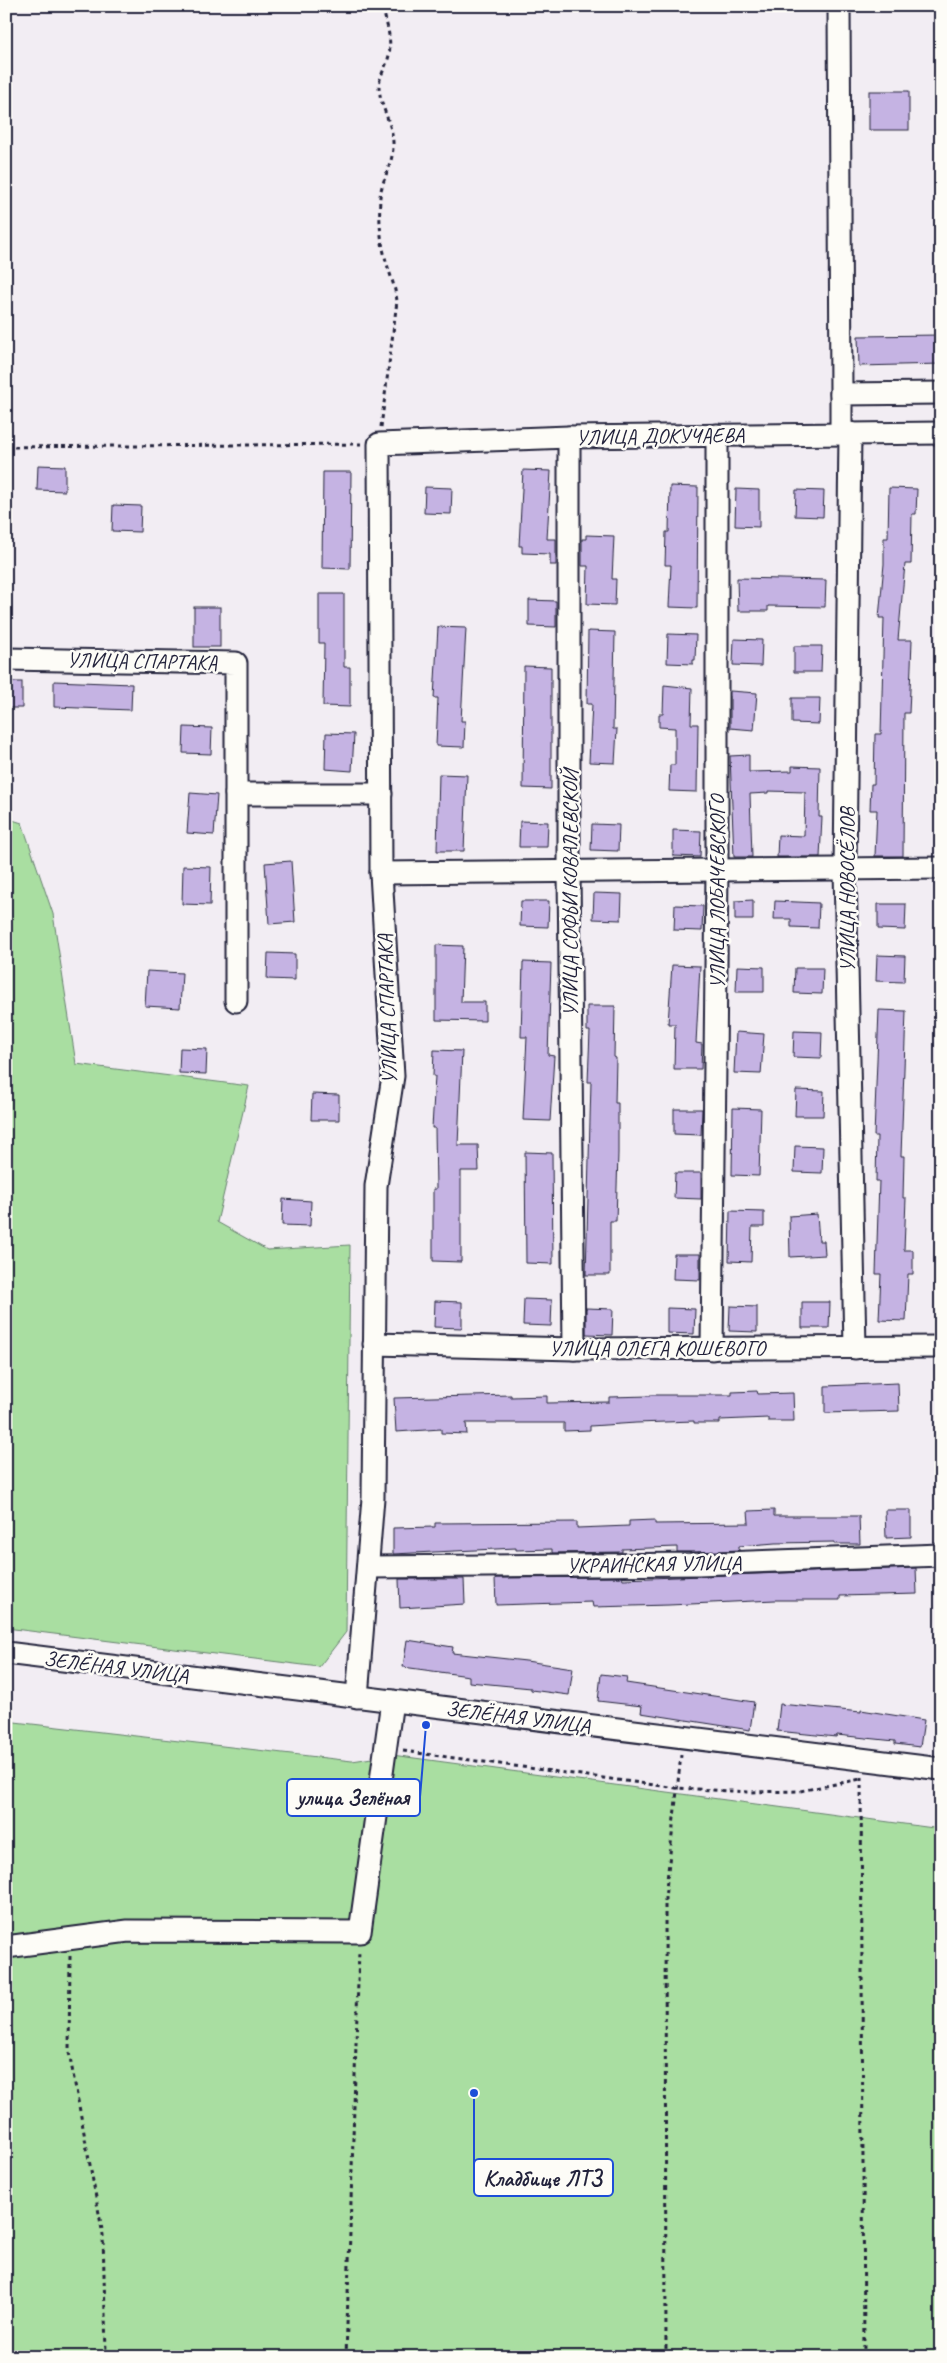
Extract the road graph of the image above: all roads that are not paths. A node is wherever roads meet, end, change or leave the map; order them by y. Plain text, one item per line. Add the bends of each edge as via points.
1 (839, 6) edge
2 (941, 393) edge
3 (841, 394) junction
4 (846, 433) junction
5 (941, 433) edge
6 (716, 435) junction
7 (569, 438) junction
8 (379, 444) joint
9 (6, 659) edge
10 (236, 794) junction
11 (381, 794) junction
12 (941, 868) edge
13 (845, 869) junction
14 (717, 870) junction
15 (569, 872) junction
16 (381, 873) junction
17 (236, 1001) dead end
18 (374, 1344) junction
19 (855, 1348) junction
20 (941, 1348) edge
21 (574, 1349) junction
22 (712, 1350) junction
23 (941, 1555) edge
24 (368, 1567) junction
25 (6, 1653) edge
26 (357, 1697) junction
27 (392, 1701) junction
28 (941, 1769) edge
29 (6, 1947) edge

1 - 3 street, УЛИЦА НОВОСЁЛОВ
2 - 3 street
3 - 4 street, УЛИЦА НОВОСЁЛОВ
4 - 5 street, УЛИЦА ДОКУЧАЕВА
4 - 6 street, УЛИЦА ДОКУЧАЕВА
4 - 13 street, УЛИЦА НОВОСЁЛОВ
6 - 7 street, УЛИЦА ДОКУЧАЕВА
6 - 14 street, УЛИЦА ЛОБАЧЕВСКОГО
7 - 8 street, УЛИЦА ДОКУЧАЕВА
7 - 15 street, УЛИЦА СОФЬИ КОВАЛЕВСКОЙ
8 - 11 street, УЛИЦА СПАРТАКА
9 - 10 street, УЛИЦА СПАРТАКА via 236,663
10 - 11 street
10 - 17 street, УЛИЦА СПАРТАКА
11 - 16 street, УЛИЦА СПАРТАКА
12 - 13 street
13 - 14 street
13 - 19 street, УЛИЦА НОВОСЁЛОВ
14 - 15 street
14 - 22 street, УЛИЦА ЛОБАЧЕВСКОГО
15 - 16 street
15 - 21 street, УЛИЦА СОФЬИ КОВАЛЕВСКОЙ
16 - 18 street, УЛИЦА СПАРТАКА via 393,1076 376,1186
18 - 21 street, УЛИЦА ОЛЕГА КОШЕВОГО
18 - 24 street, УЛИЦА СПАРТАКА via 373,1498
19 - 20 street, УЛИЦА ОЛЕГА КОШЕВОГО
19 - 22 street, УЛИЦА ОЛЕГА КОШЕВОГО
21 - 22 street, УЛИЦА ОЛЕГА КОШЕВОГО
23 - 24 street, УКРАИНСКАЯ УЛИЦА via 698,1564
24 - 26 street, УЛИЦА СПАРТАКА
25 - 26 street, ЗЕЛЁНАЯ УЛИЦА
26 - 27 street, ЗЕЛЁНАЯ УЛИЦА
27 - 28 street, ЗЕЛЁНАЯ УЛИЦА via 683,1737 862,1769
27 - 29 street via 360,1932 128,1931

